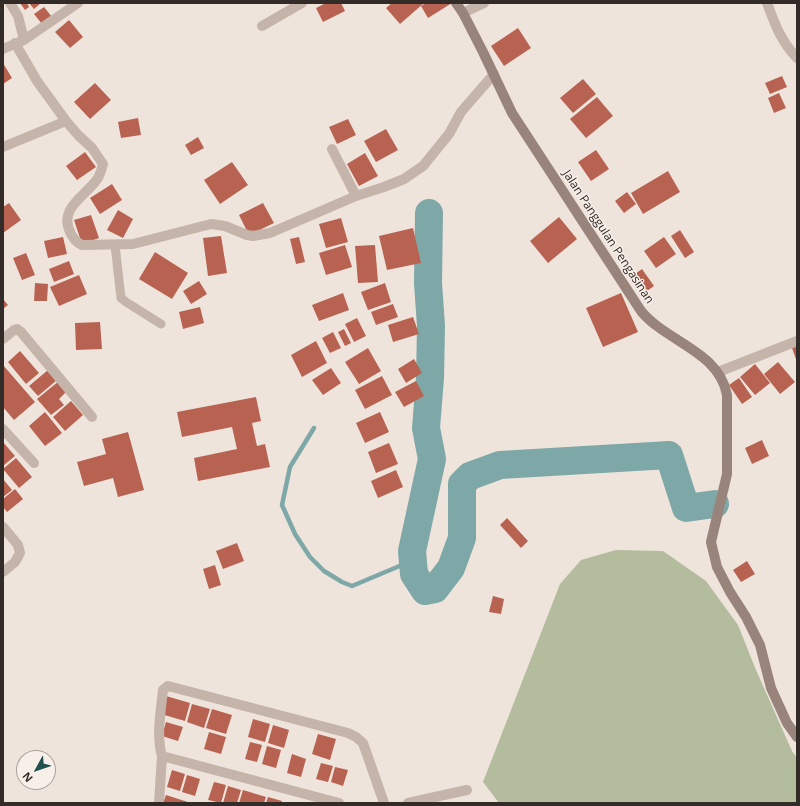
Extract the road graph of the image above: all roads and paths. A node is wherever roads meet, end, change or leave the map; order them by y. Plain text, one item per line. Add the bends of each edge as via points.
1 (10, 3) edge
2 (78, 3) edge
3 (302, 3) edge
4 (456, 3) edge
5 (484, 3) edge
6 (767, 3) edge
7 (463, 13) junction
8 (262, 26) dead end
9 (19, 42) junction
10 (797, 44) edge
11 (786, 46) junction
12 (3, 49) edge
13 (797, 58) edge
14 (494, 74) junction
15 (66, 122) junction
16 (3, 147) edge
17 (332, 149) dead end
18 (356, 196) junction
19 (116, 245) junction
20 (161, 324) dead end
21 (3, 339) edge
22 (797, 341) edge
23 (718, 372) junction
24 (92, 417) dead end
25 (3, 429) edge
26 (34, 463) dead end
27 (3, 527) edge
28 (3, 572) edge
29 (797, 737) edge
30 (162, 756) junction
31 (467, 790) dead end
32 (159, 803) edge
33 (339, 803) edge
34 (384, 803) edge
35 (408, 803) edge

1 - 9 street via 18,16
2 - 9 street
3 - 8 street
4 - 7 street, Jalan Panggulan Pengasinan
5 - 7 street
6 - 11 street
7 - 14 street, Jalan Panggulan Pengasinan
9 - 12 street
9 - 15 street via 37,81
10 - 11 street
11 - 13 street
14 - 18 street via 461,112 449,134 423,166 404,179
14 - 23 street, Jalan Panggulan Pengasinan via 512,112 641,311 658,328 696,352
15 - 16 street
15 - 19 street via 92,148 103,164 96,181 69,210 67,227 76,242 82,245
17 - 18 street
18 - 19 street via 260,236 247,235 225,226 211,224 141,242
19 - 20 lane via 121,298
21 - 24 street via 14,330 22,332
22 - 23 street
23 - 29 street, Jalan Panggulan Pengasinan via 726,386 727,394 727,474 711,542 717,567 760,645 771,688
25 - 26 street
27 - 28 street via 18,545 20,553 15,562
30 - 32 street
30 - 33 street
30 - 34 street via 160,713 163,690 168,686 356,737 363,743
31 - 35 street

